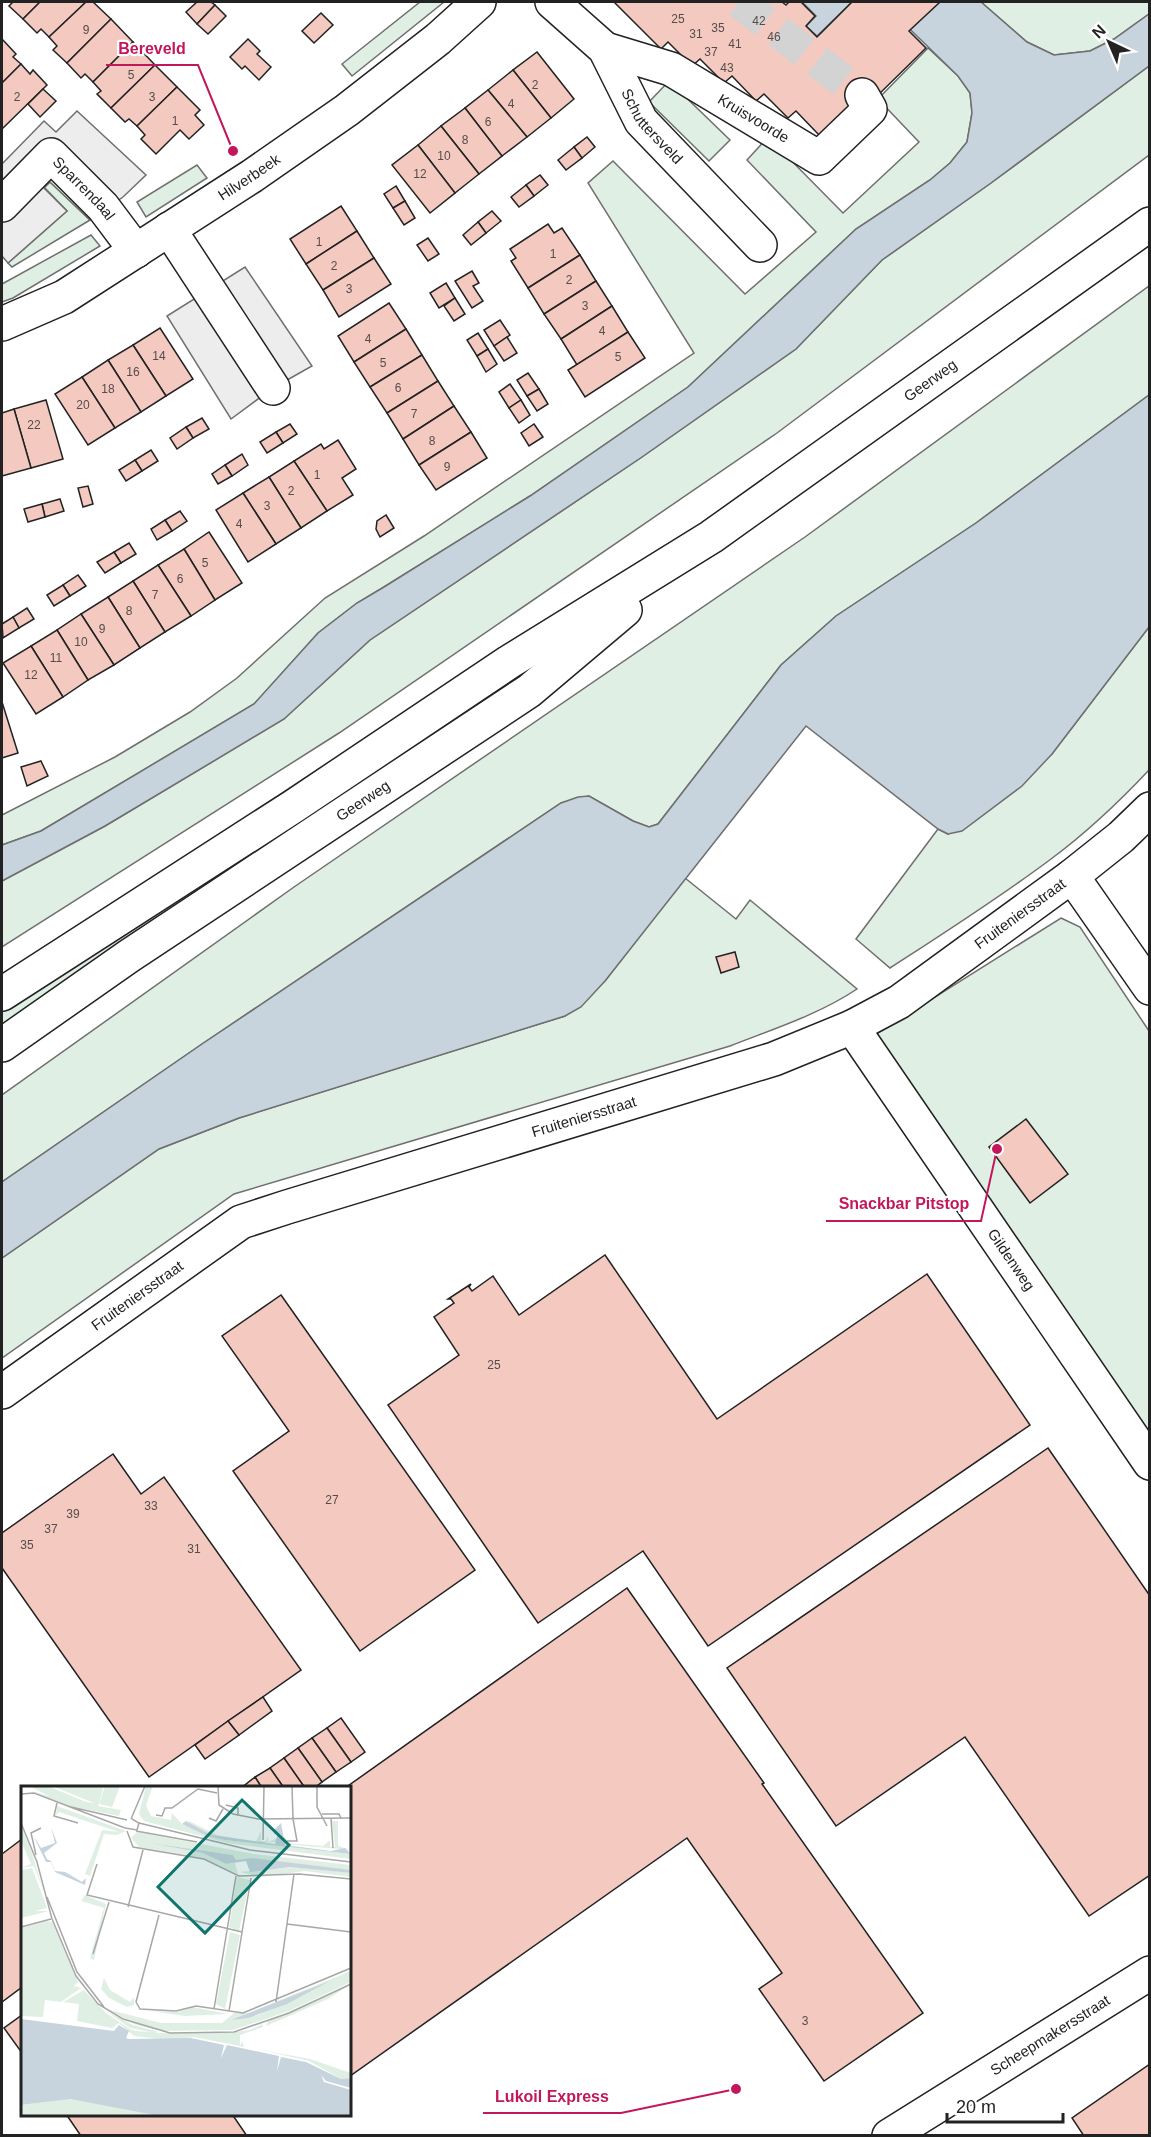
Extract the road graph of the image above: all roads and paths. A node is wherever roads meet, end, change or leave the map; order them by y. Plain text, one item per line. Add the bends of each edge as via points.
1 (479, 2) edge
2 (552, 2) edge
3 (605, 49) junction
4 (866, 102) dead end
5 (2, 205) edge
6 (1149, 224) edge
7 (169, 229) junction
8 (760, 245) dead end
9 (136, 251) junction
10 (2, 324) edge
11 (273, 388) dead end
12 (711, 537) junction
13 (1149, 810) edge
14 (1072, 876) junction
15 (1149, 988) edge
16 (2, 994) edge
17 (852, 1027) junction
18 (2, 1045) edge
19 (2, 1392) edge
20 (1149, 1463) edge
21 (1149, 1973) edge
22 (889, 2136) edge

1 - 7 street, Hilverbeek via 347,110
2 - 3 street, Schuttersveld
3 - 4 street, Kruisvoorde via 671,69 819,158
3 - 8 street, Schuttersveld via 641,121
5 - 9 street, Sparrendaal via 51,155 102,207
6 - 12 street, Geerweg
7 - 9 street, Hilverbeek
7 - 11 street
9 - 10 street, Hilverbeek via 64,297
12 - 16 street, Geerweg via 509,662
12 - 18 street, Geerweg via 529,691 138,949
13 - 14 street, Fruiteniersstraat
14 - 15 street
14 - 17 street, Fruiteniersstraat via 899,1002
17 - 19 street, Fruiteniersstraat via 774,1059 241,1222
17 - 20 street, Gildenweg
21 - 22 street, Scheepmakersstraat

